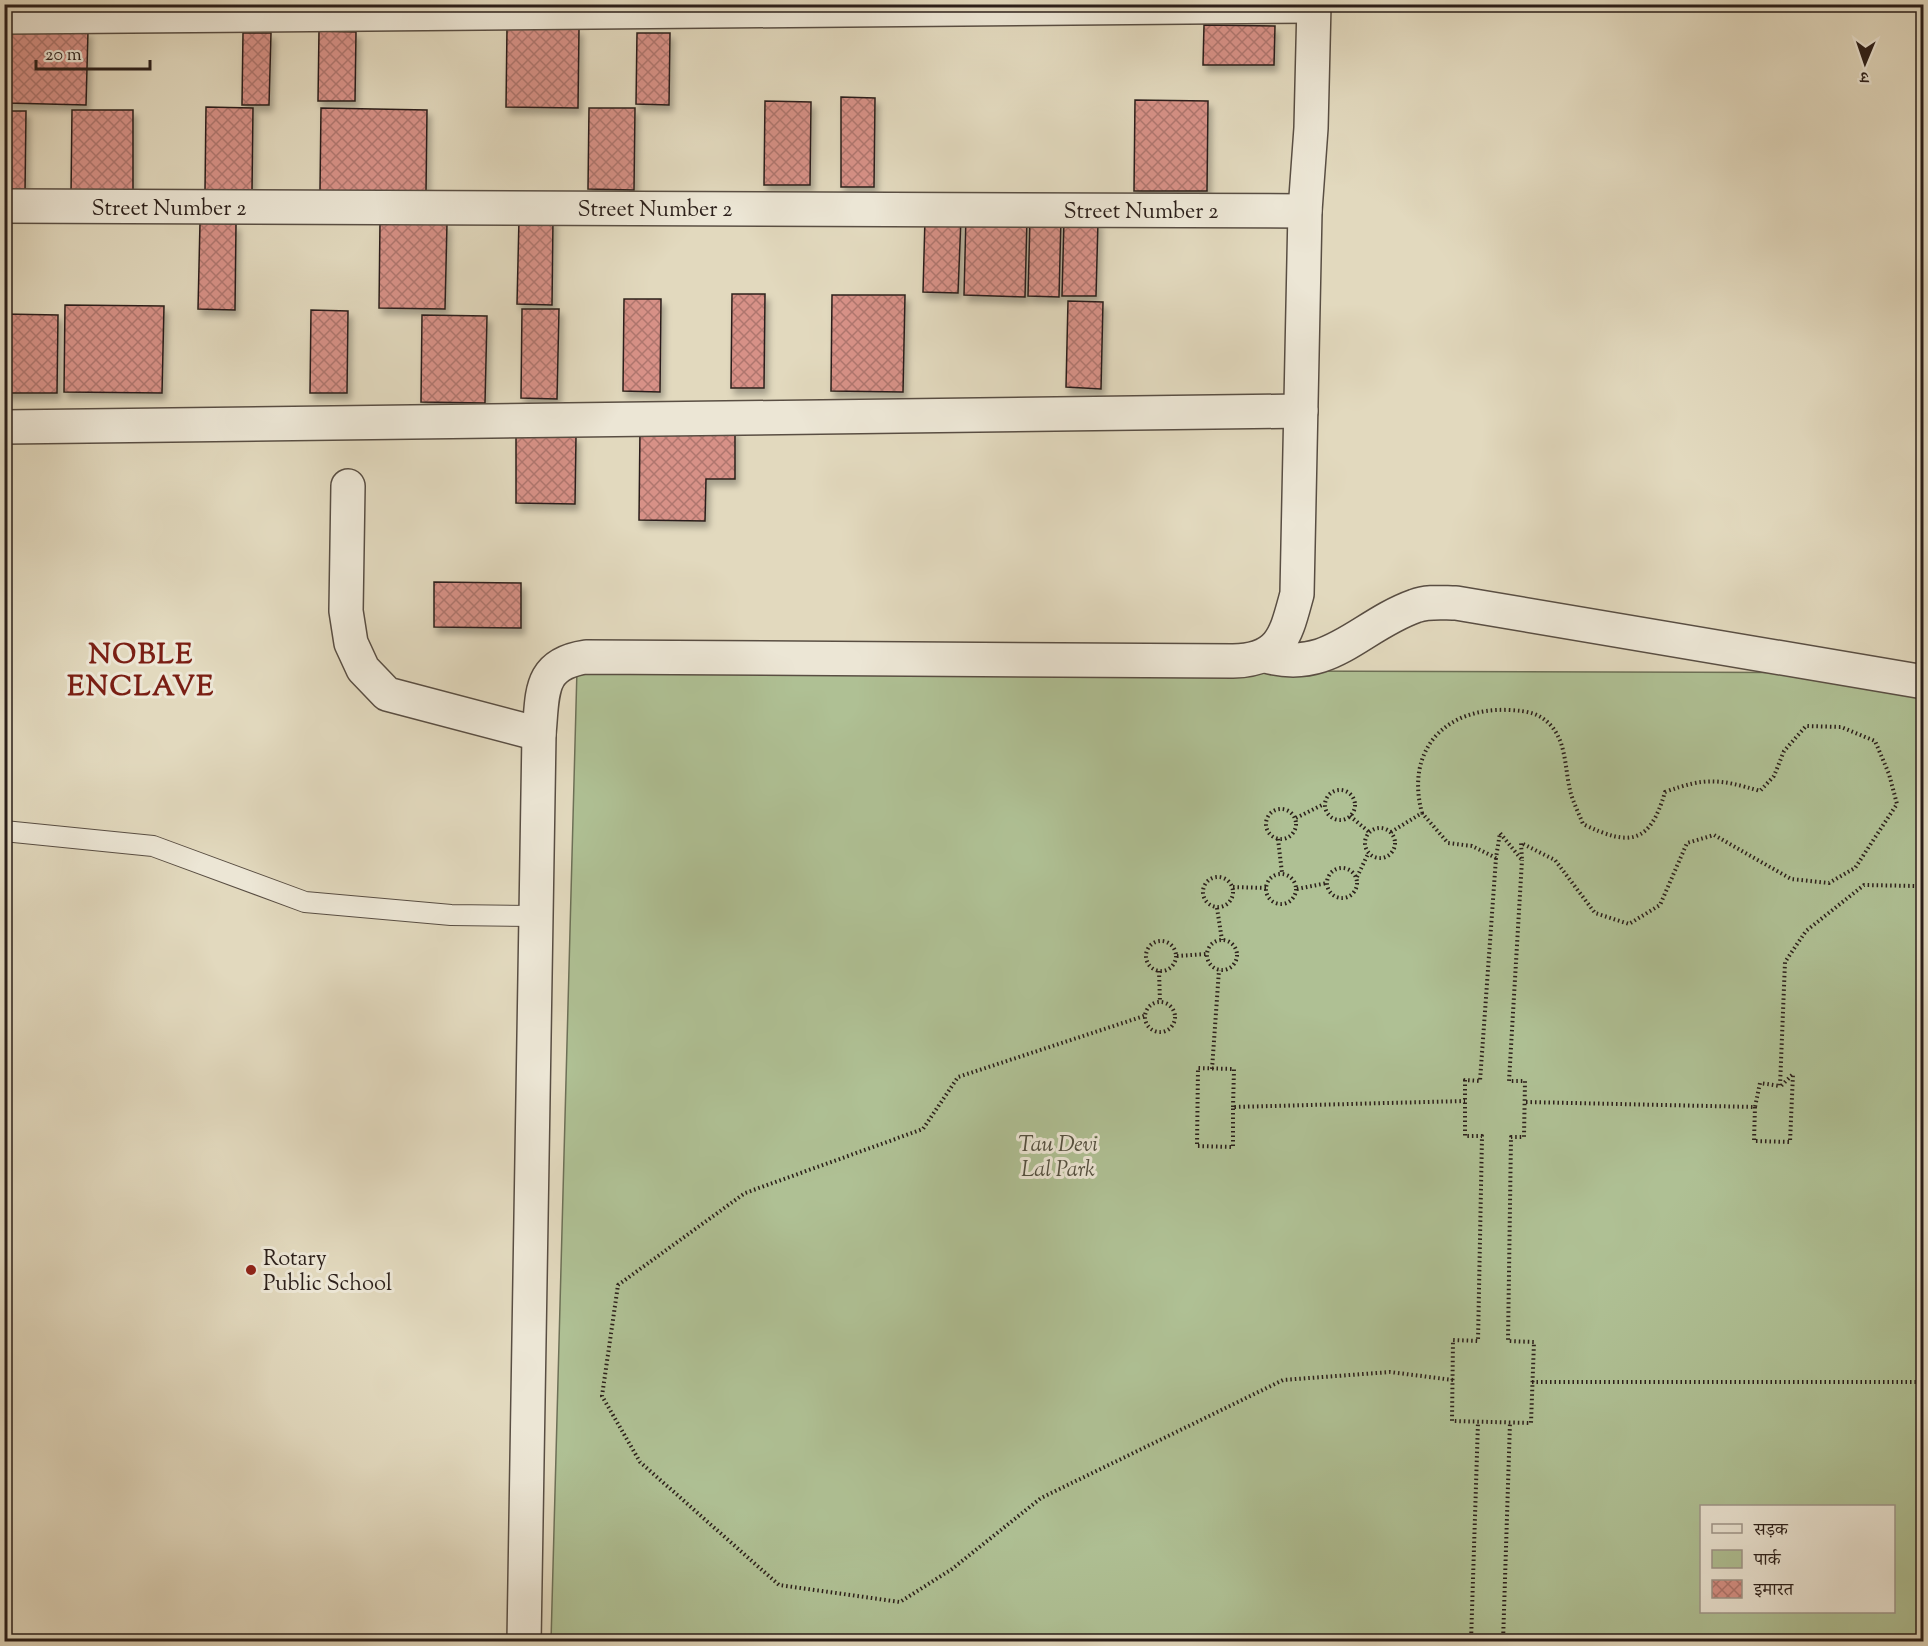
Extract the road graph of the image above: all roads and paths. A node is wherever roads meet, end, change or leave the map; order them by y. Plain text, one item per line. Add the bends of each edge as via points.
1 (1314, 5) edge
2 (4, 17) edge
3 (4, 206) edge
4 (1305, 211) junction
5 (1301, 411) junction
6 (4, 427) edge
7 (348, 486) dead end
8 (1266, 656) junction
9 (1923, 682) edge
10 (539, 734) junction
11 (1324, 804) junction
12 (1422, 813) junction
13 (1350, 816) junction
14 (1296, 818) junction
15 (4, 831) edge
16 (1369, 832) junction
17 (1391, 832) junction
18 (1278, 839) junction
19 (1368, 854) junction
20 (1496, 858) junction
21 (1522, 860) junction
22 (1282, 873) junction
23 (1357, 878) junction
24 (1327, 883) junction
25 (1233, 887) junction
26 (1266, 888) junction
27 (1297, 890) junction
28 (1923, 891) edge
29 (1218, 908) junction
30 (536, 916) junction
31 (1222, 940) junction
32 (1206, 954) junction
33 (1177, 956) junction
34 (1219, 970) junction
35 (1159, 971) junction
36 (1160, 1002) junction
37 (1143, 1016) junction
38 (1212, 1069) junction
39 (1780, 1086) junction
40 (1465, 1101) junction
41 (1526, 1102) junction
42 (1233, 1107) junction
43 (1755, 1107) junction
44 (1453, 1380) junction
45 (1532, 1382) junction
46 (1923, 1382) edge
47 (1478, 1422) junction
48 (1510, 1422) junction
49 (524, 1641) edge
50 (1471, 1641) edge
51 (1503, 1641) edge

1 - 2 street
1 - 4 street
3 - 4 street, Street Number 2
4 - 5 street
5 - 6 street
5 - 8 street via 1297,594 1285,637
7 - 10 street via 345,611 351,643 363,669 387,694
8 - 9 street via 1287,662 1322,656 1416,605 1456,603
8 - 10 street via 1233,661 586,657 564,660 551,671 543,692
10 - 30 street
11 - 13 path via 1329,816 1337,820
11 - 13 path via 1330,793 1340,789 1351,794 1355,805
11 - 14 path
12 - 17 path
12 - 20 path via 1448,843 1472,846
12 - 21 path via 1416,792 1420,758 1442,727 1466,714 1502,710 1533,711 1554,729 1583,824 1605,835 1628,838 1646,832 1658,818 1665,792 1694,781 1721,780 1760,791 1774,776 1784,751 1806,726 1841,727 1875,741 1897,804 1855,868 1829,883 1791,879 1714,835 1686,843 1660,905 1629,924 1595,913 1555,860 1521,843
13 - 16 path
14 - 18 path via 1291,835
14 - 18 path via 1282,808 1271,812 1265,823 1269,834
15 - 30 lane via 153,846 305,903 451,915
16 - 17 path via 1380,828
16 - 19 path via 1364,843
17 - 19 path via 1396,844 1391,855 1379,859
18 - 22 path
19 - 23 path
20 - 21 path via 1500,833
20 - 40 path via 1480,1081 1465,1080
21 - 41 path via 1509,1081 1525,1081
22 - 26 path via 1271,876
22 - 27 path via 1293,879
23 - 24 path via 1342,868 1332,872
23 - 24 path via 1353,895 1341,899 1331,894
24 - 27 path
25 - 26 path
25 - 29 path via 1229,904
25 - 29 path via 1219,877 1207,881 1202,892 1206,903
26 - 27 path via 1270,899 1281,904 1292,900
28 - 39 path via 1916,886 1864,885 1806,931 1785,962
29 - 31 path
30 - 49 street
31 - 32 path via 1212,943
31 - 34 path via 1233,944 1237,955 1232,966
32 - 33 path
32 - 34 path via 1210,965
33 - 35 path via 1172,967
33 - 35 path via 1173,945 1162,941 1150,945 1146,955 1150,966
34 - 38 path
35 - 36 path
36 - 37 path via 1150,1005
36 - 37 path via 1171,1006 1174,1012 1171,1028 1158,1032 1149,1027
37 - 44 path via 958,1077 923,1130 745,1193 618,1285 602,1396 640,1462 779,1585 900,1602 952,1569 1041,1498 1283,1380 1390,1372
38 - 42 path via 1234,1069
38 - 42 path via 1198,1068 1197,1146 1233,1147
39 - 43 path via 1760,1083
39 - 43 path via 1793,1074 1790,1142 1754,1141
40 - 42 path
40 - 44 path via 1465,1136 1482,1136 1478,1341 1453,1340
41 - 43 path
41 - 45 path via 1524,1137 1510,1137 1509,1341 1534,1342
44 - 47 path via 1452,1421
45 - 46 path
45 - 48 path via 1532,1423
47 - 48 path
47 - 50 path
48 - 51 path

